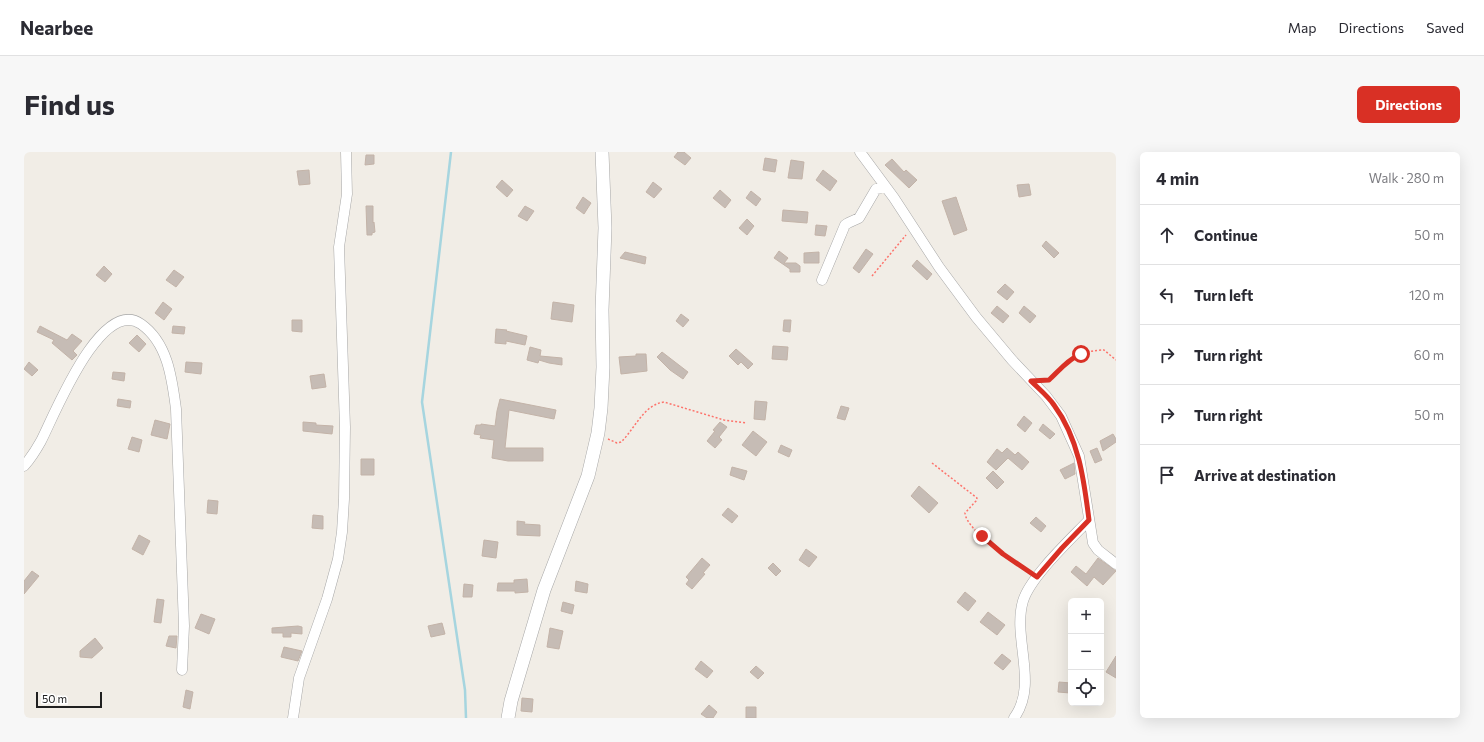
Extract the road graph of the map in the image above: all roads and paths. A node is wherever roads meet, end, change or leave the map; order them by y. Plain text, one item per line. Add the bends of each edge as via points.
1 (346, 152) edge
2 (602, 152) edge
3 (860, 152) edge
4 (885, 187) junction
5 (913, 228) junction
6 (872, 276) dead end
7 (822, 280) dead end
8 (1116, 360) edge
9 (1031, 381) junction
10 (746, 423) dead end
11 (598, 433) junction
12 (932, 463) dead end
13 (24, 466) edge
14 (1089, 520) junction
15 (1116, 564) edge
16 (1037, 577) junction
17 (182, 670) dead end
18 (293, 718) edge
19 (508, 718) edge
20 (1014, 718) edge

1 - 18 street via 347,194 340,247 345,427 342,532 327,599 299,678
2 - 11 street via 605,228 603,367
3 - 4 street
4 - 5 street
4 - 7 street via 876,189 859,218 845,226
5 - 6 path
5 - 9 street via 976,317
8 - 9 path via 1104,350 1081,354 1063,366 1049,380
9 - 14 street via 1054,405 1076,447
10 - 11 path via 724,420 664,402 649,408 621,442 611,441
11 - 19 street via 588,476 544,590
12 - 16 path via 977,498 965,515 972,527 1003,554
13 - 17 street via 38,446 79,364 102,336 122,320 129,319 146,327 165,355 176,409 184,626
14 - 15 street via 1095,547
14 - 16 street
16 - 20 street via 1023,600 1020,617 1024,686 1023,702

